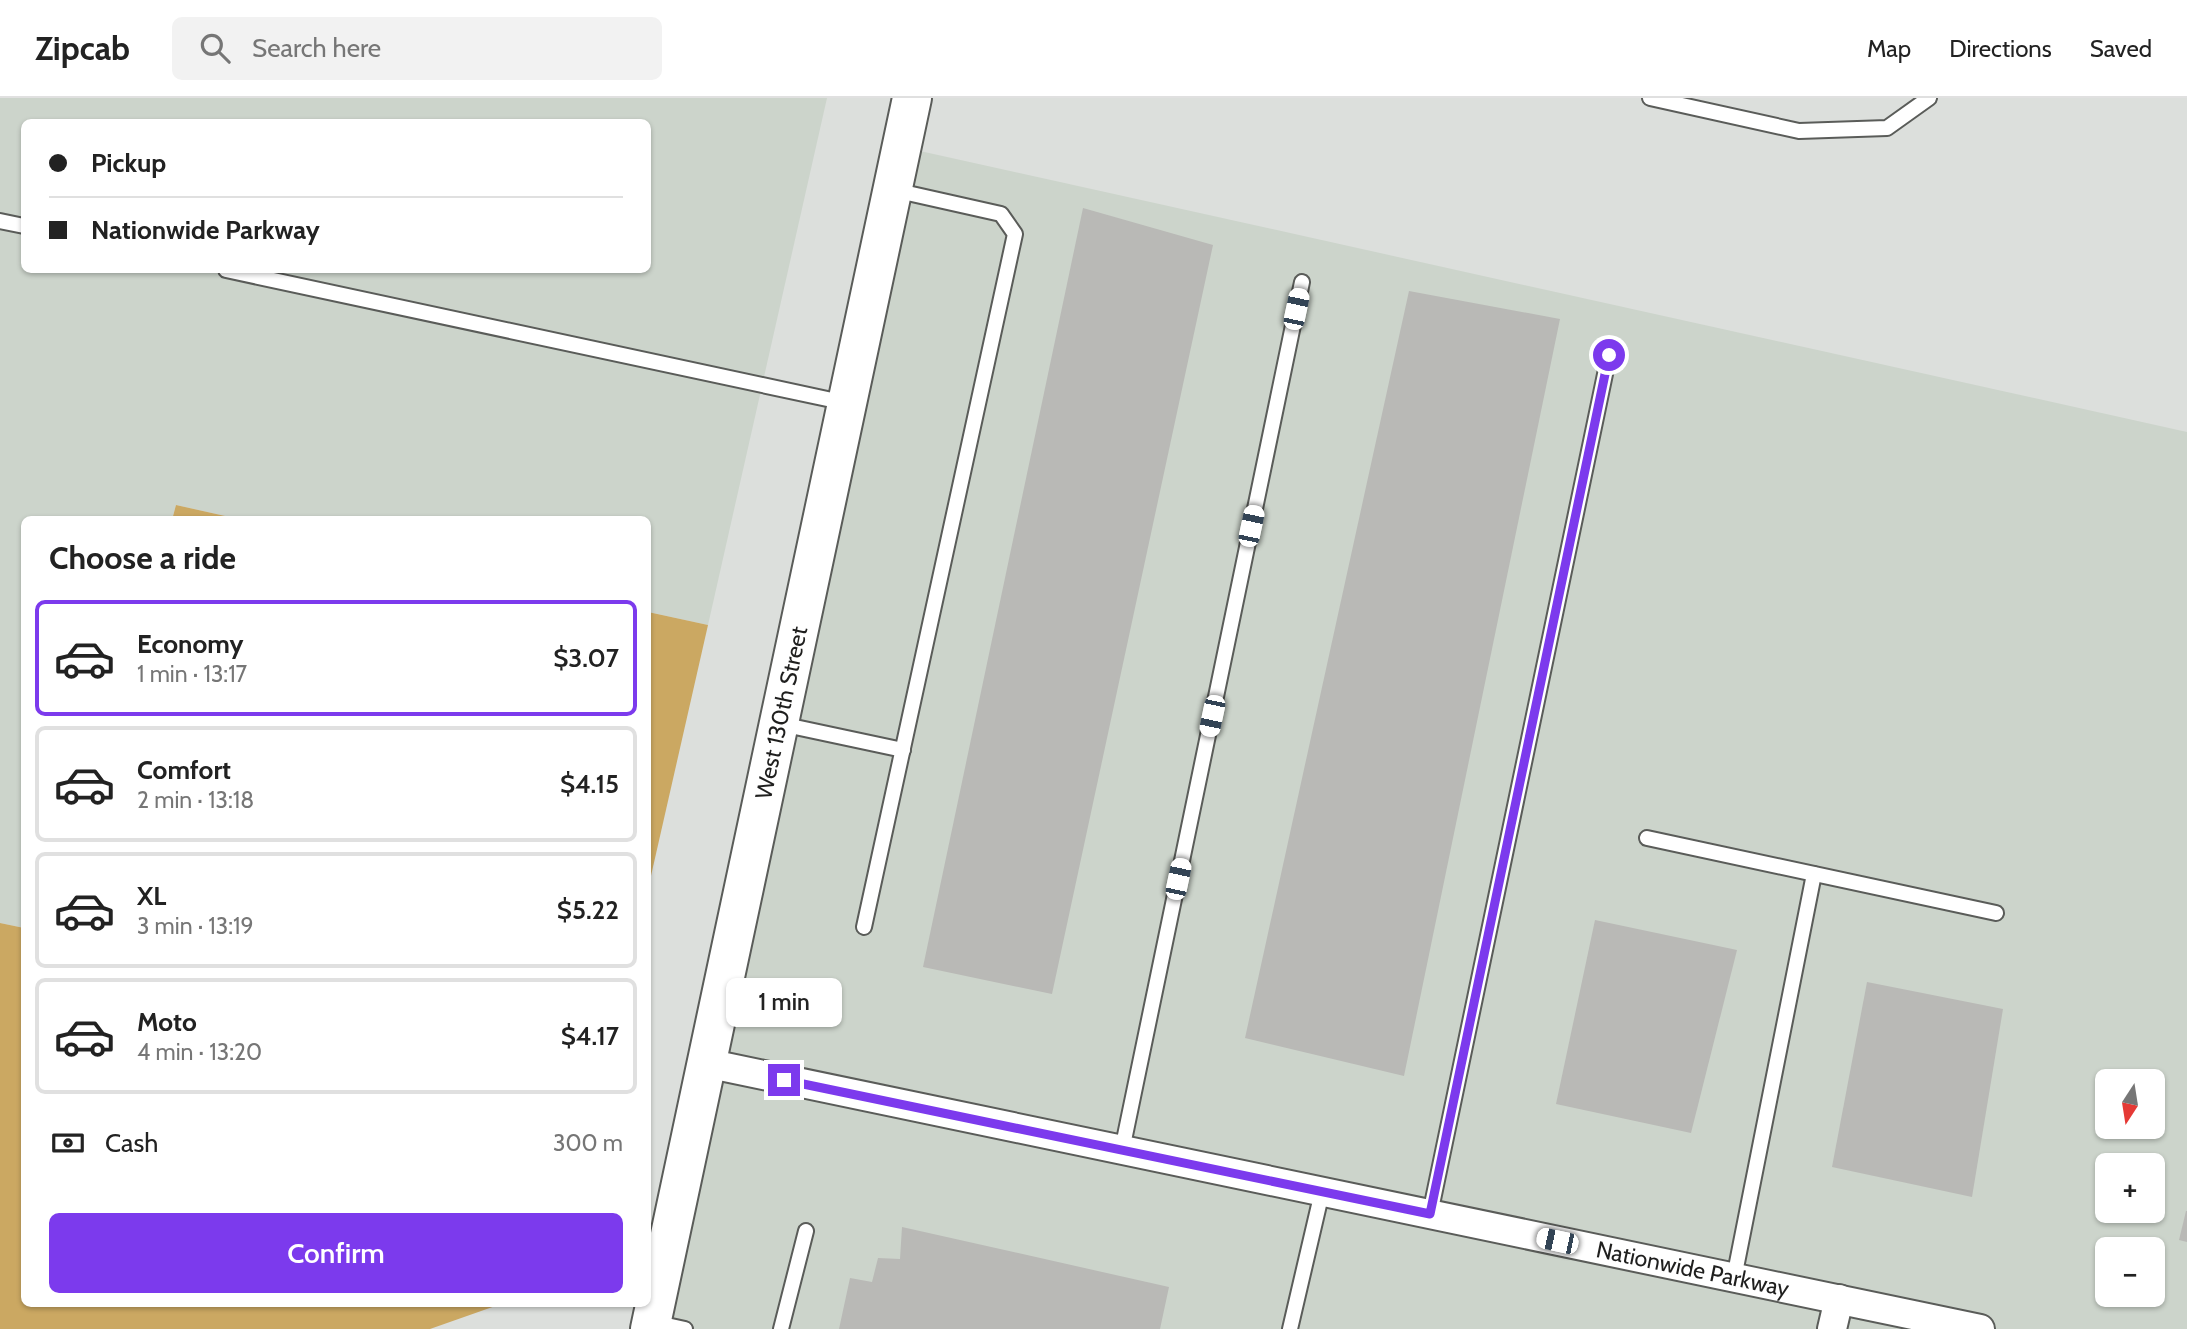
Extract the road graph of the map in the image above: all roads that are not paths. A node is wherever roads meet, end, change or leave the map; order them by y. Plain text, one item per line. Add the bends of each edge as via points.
1 (912, 98) edge
2 (1650, 98) edge
3 (1929, 98) edge
4 (892, 189) junction
5 (0, 221) edge
6 (21, 225) edge
7 (240, 273) edge
8 (1302, 282) dead end
9 (1609, 355) dead end
10 (847, 404) junction
11 (778, 724) junction
12 (903, 750) junction
13 (1647, 838) dead end
14 (1814, 874) junction
15 (1996, 913) dead end
16 (864, 927) dead end
17 (706, 1063) junction
18 (1122, 1150) junction
19 (1322, 1192) junction
20 (1430, 1214) junction
21 (806, 1231) dead end
22 (1734, 1278) junction
23 (1839, 1299) junction
24 (662, 1326) edge
25 (781, 1329) edge
26 (1290, 1329) edge
27 (1832, 1329) edge
28 (1980, 1329) edge

1 - 4 main road, West 130th Street
2 - 3 lane via 1799,131 1887,128
4 - 10 main road, West 130th Street
4 - 12 lane via 1001,214 1015,233
5 - 6 lane
7 - 10 lane
8 - 18 lane
9 - 20 lane
10 - 11 main road, West 130th Street
11 - 12 lane
11 - 17 main road, West 130th Street
12 - 16 lane
13 - 14 lane
14 - 15 lane
14 - 22 lane
17 - 18 street, Nationwide Parkway
17 - 24 main road, West 130th Street
18 - 19 street, Nationwide Parkway
19 - 20 street, Nationwide Parkway
19 - 26 lane
20 - 22 street, Nationwide Parkway
21 - 25 lane
22 - 23 street, Nationwide Parkway
23 - 27 street
23 - 28 street, Nationwide Parkway

